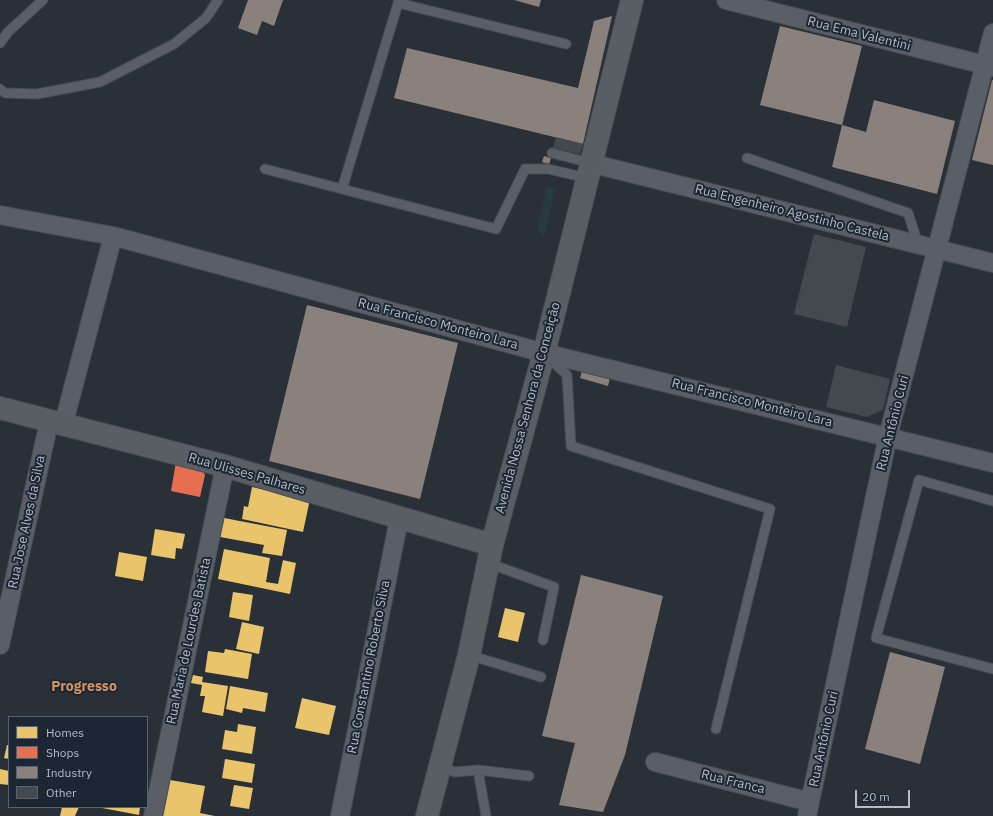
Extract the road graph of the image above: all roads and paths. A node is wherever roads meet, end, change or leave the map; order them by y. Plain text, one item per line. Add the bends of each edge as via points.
1 (44, 0) edge
2 (218, 0) edge
3 (632, 0) edge
4 (726, 0) edge
5 (398, 2) edge
6 (993, 33) edge
7 (0, 43) edge
8 (566, 44) dead end
9 (988, 66) edge
10 (0, 89) edge
11 (552, 153) dead end
12 (747, 158) dead end
13 (265, 169) dead end
14 (588, 170) junction
15 (342, 189) junction
16 (0, 215) edge
17 (113, 236) junction
18 (918, 244) junction
19 (937, 249) junction
20 (993, 263) edge
21 (544, 353) junction
22 (0, 408) edge
23 (56, 424) junction
24 (888, 436) junction
25 (993, 463) edge
26 (224, 466) junction
27 (993, 500) edge
28 (399, 518) junction
29 (490, 554) junction
30 (544, 640) dead end
31 (0, 645) edge
32 (469, 656) junction
33 (993, 669) edge
34 (541, 677) dead end
35 (716, 729) dead end
36 (656, 762) dead end
37 (440, 767) junction
38 (478, 770) junction
39 (529, 776) dead end
40 (809, 809) edge
41 (153, 816) edge
42 (340, 816) edge
43 (427, 816) edge
44 (486, 816) edge

1 - 7 lane via 8,32
2 - 10 lane via 206,18 174,44 100,82 37,94 5,93
3 - 14 street, Avenida Nossa Senhora da Conceição
4 - 9 street, Rua Ema Valentini
5 - 8 lane
5 - 15 lane
6 - 9 street, Rua Antônio Curi
9 - 19 street, Rua Antônio Curi
11 - 14 lane
12 - 18 lane via 908,213
13 - 15 lane
14 - 15 lane via 525,169 496,229
14 - 18 street, Rua Engenheiro Agostinho Castela
14 - 21 street, Avenida Nossa Senhora da Conceição
16 - 17 street, Rua Francisco Monteiro Lara
17 - 21 street, Rua Francisco Monteiro Lara
17 - 23 street, Rua Jose Alves da Silva
18 - 19 street, Rua Engenheiro Agostinho Castela
19 - 20 street, Rua Engenheiro Agostinho Castela
19 - 24 street, Rua Antônio Curi
21 - 24 street, Rua Francisco Monteiro Lara
21 - 29 street, Avenida Nossa Senhora da Conceição
21 - 35 lane via 567,375 571,446 770,509
22 - 23 street, Rua Ulisses Palhares
23 - 26 street, Rua Ulisses Palhares
23 - 31 street, Rua Jose Alves da Silva
24 - 25 street, Rua Francisco Monteiro Lara
24 - 40 street, Rua Antônio Curi
26 - 28 street, Rua Ulisses Palhares
26 - 41 street, Rua Maria de Lourdes Batista
27 - 33 lane via 919,480 876,638
28 - 29 street, Rua Ulisses Palhares
28 - 42 street, Rua Constantino Roberto Silva
29 - 30 lane via 554,587
29 - 32 street, Avenida Nossa Senhora da Conceição
32 - 34 lane
32 - 37 street, Avenida Nossa Senhora da Conceição
36 - 40 street, Rua Franca
37 - 38 lane via 454,772
37 - 43 street, Avenida Nossa Senhora da Conceição
38 - 39 lane
38 - 44 lane

